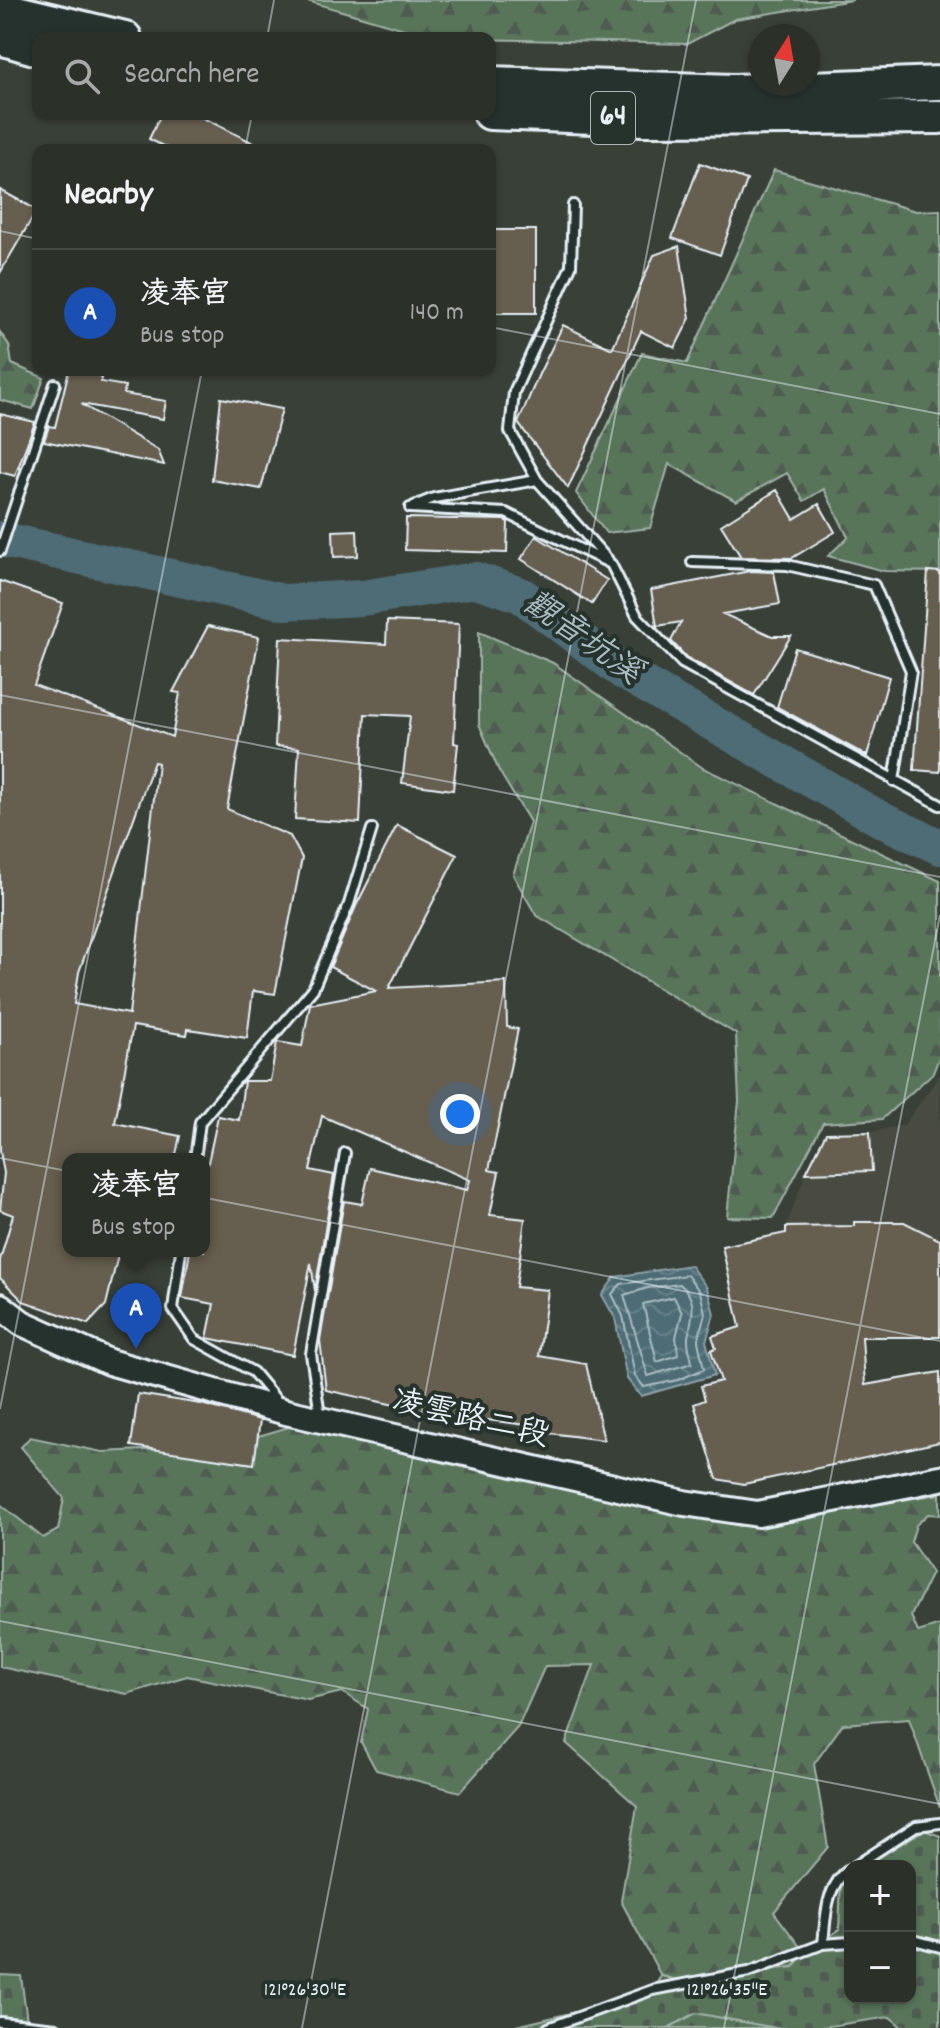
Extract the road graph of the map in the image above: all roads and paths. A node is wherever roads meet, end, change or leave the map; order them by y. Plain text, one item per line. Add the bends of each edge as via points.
1 (0, 8) edge
2 (100, 32) edge
3 (0, 38) edge
4 (32, 47) edge
5 (940, 83) edge
6 (496, 84) edge
7 (735, 105) junction
8 (496, 113) edge
9 (940, 117) edge
10 (573, 205) dead end
11 (55, 384) dead end
12 (537, 480) junction
13 (0, 551) edge
14 (692, 562) dead end
15 (611, 564) junction
16 (894, 781) junction
17 (940, 805) edge
18 (372, 829) dead end
19 (196, 1153) edge
20 (345, 1153) dead end
21 (180, 1257) edge
22 (0, 1306) edge
23 (286, 1412) junction
24 (321, 1420) junction
25 (940, 1478) edge
26 (940, 1823) edge
27 (864, 1860) edge
28 (844, 1874) edge
29 (916, 1941) edge
30 (844, 1942) edge
31 (823, 1944) junction
32 (940, 1947) edge
33 (0, 2022) edge
34 (56, 2028) edge
35 (548, 2028) edge

1 - 2 highway
3 - 4 highway
5 - 7 highway, 64
6 - 7 highway, 64
7 - 8 highway, 64
7 - 9 highway, 64
10 - 12 lane via 571,266 514,392 510,431
11 - 13 lane
12 - 15 lane
12 - 15 lane via 434,498 410,508 506,513
14 - 16 lane via 787,565 874,585 911,671
15 - 16 lane via 637,616 682,663
16 - 17 lane
18 - 19 lane via 349,904 313,989 200,1122
20 - 24 lane via 311,1354
21 - 23 lane via 173,1309 194,1339 253,1372
22 - 23 street, 凌雲路二段 via 22,1323 109,1362
23 - 24 street, 凌雲路二段
24 - 25 street, 凌雲路二段 via 684,1503 758,1514
26 - 27 lane via 916,1826
28 - 31 lane via 827,1901
29 - 32 lane
30 - 31 lane
31 - 35 lane via 749,1972 652,1990
33 - 34 lane

